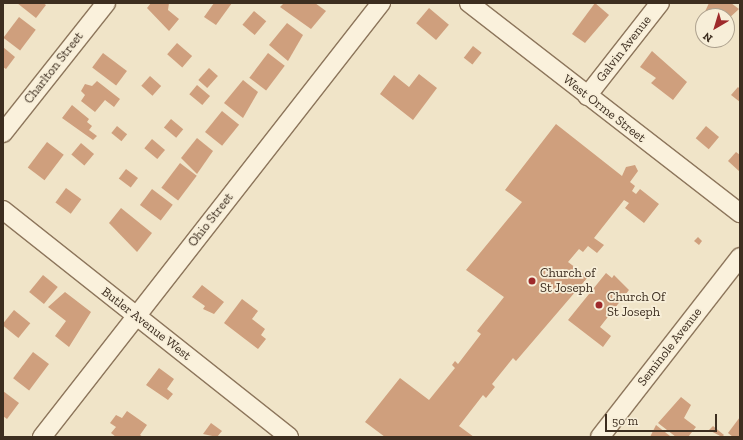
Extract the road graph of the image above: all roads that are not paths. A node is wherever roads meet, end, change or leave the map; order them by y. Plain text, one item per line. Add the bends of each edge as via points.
1 (106, 3) edge
2 (381, 3) edge
3 (469, 3) edge
4 (660, 3) edge
5 (587, 96) junction
6 (3, 133) edge
7 (3, 210) edge
8 (740, 213) edge
9 (740, 257) edge
10 (136, 316) junction
11 (42, 437) edge
12 (289, 437) edge
13 (600, 437) edge

1 - 6 street, Charlton Street
2 - 10 street, Ohio Street
3 - 5 street, West Orme Street
4 - 5 street, Galvin Avenue
5 - 8 street, West Orme Street
7 - 10 street, Butler Avenue West
9 - 13 street, Seminole Avenue
10 - 11 street, Ohio Street
10 - 12 street, Butler Avenue West

